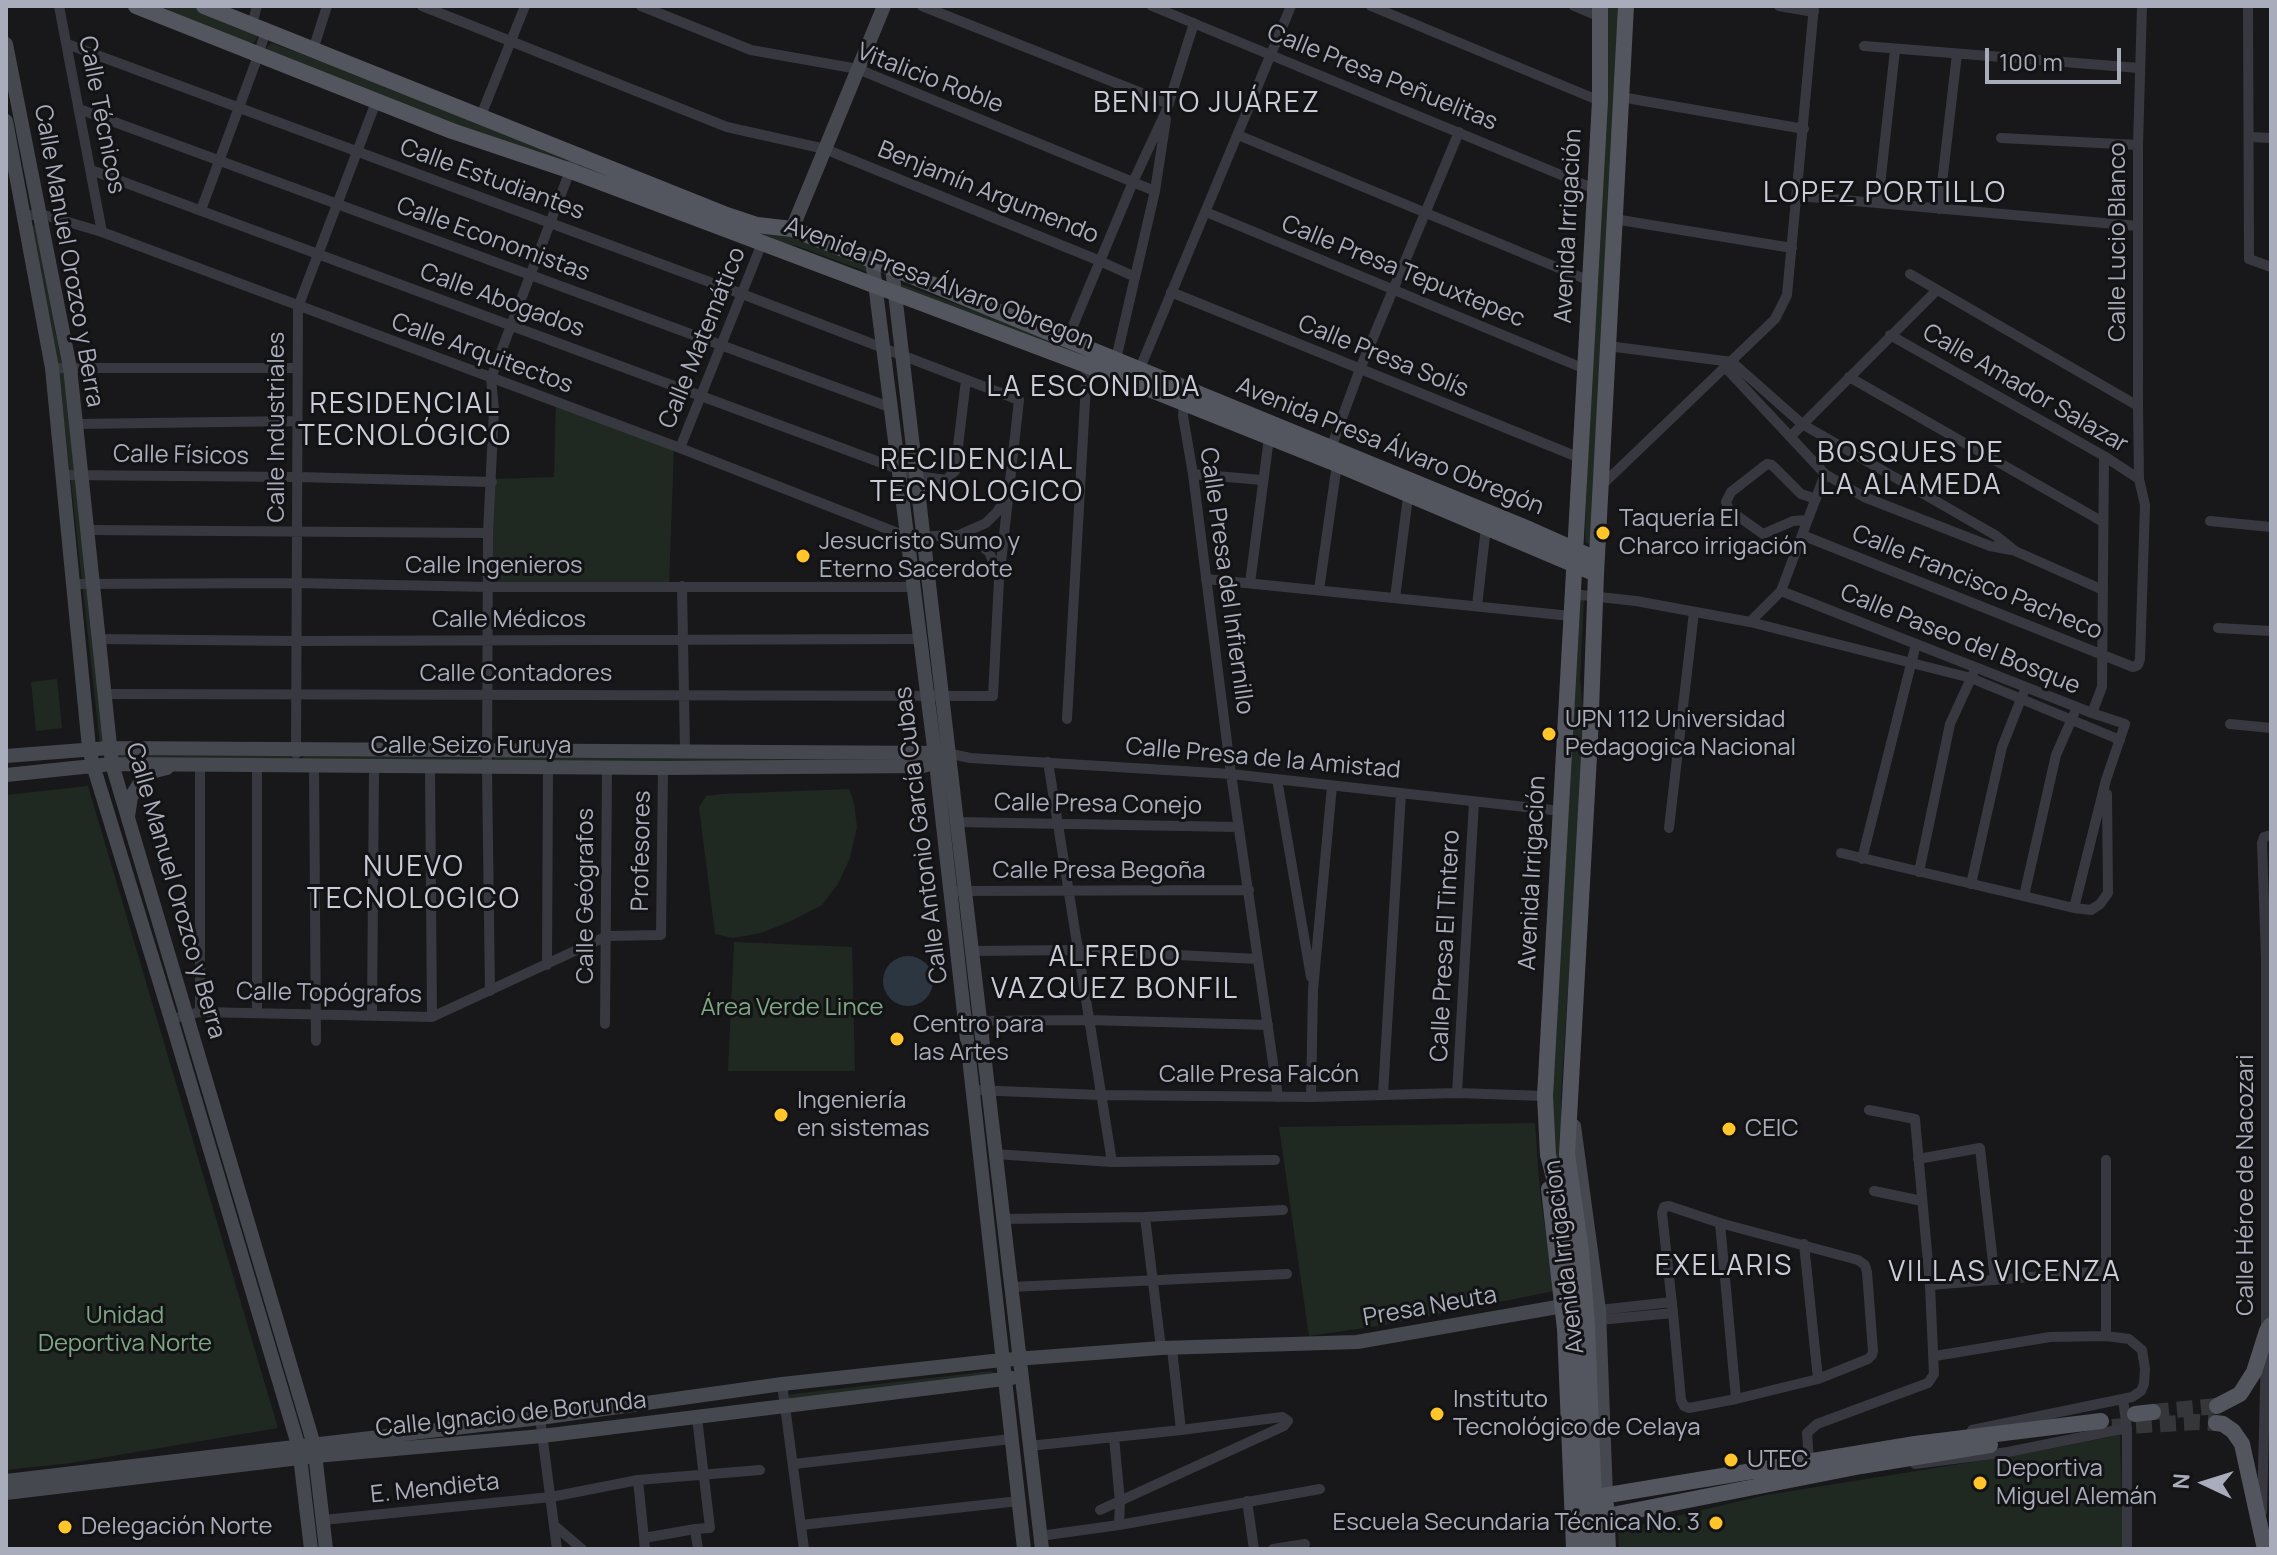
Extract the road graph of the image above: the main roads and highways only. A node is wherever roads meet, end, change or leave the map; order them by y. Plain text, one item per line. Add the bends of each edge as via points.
1 (136, 6) edge
2 (204, 6) edge
3 (1626, 6) edge
4 (1600, 11) edge
5 (573, 163) junction
6 (988, 307) joint
7 (1136, 376) junction
8 (1334, 456) junction
9 (1410, 488) junction
10 (1576, 518) junction
11 (1550, 538) junction
12 (1574, 557) junction
13 (1596, 566) junction
14 (1548, 1155) junction
15 (1575, 1252) junction
16 (2269, 1328) edge
17 (2153, 1412) tunnel mouth
18 (2131, 1421) road end
19 (1606, 1496) junction
20 (1572, 1501) junction
21 (1607, 1516) junction
22 (2263, 1541) edge
23 (1604, 1547) edge
24 (1574, 1549) edge
25 (1584, 1549) edge

1 - 5 main road, Avenida Presa Álvaro Obregon via 452,131
2 - 5 main road via 480,118
3 - 13 main road, Avenida Irrigación
4 - 10 main road, Avenida Irrigación via 1600,101
5 - 6 main road, Avenida Presa Álvaro Obregon via 757,225 792,229
5 - 7 main road, Avenida Presa Álvaro Obregon via 762,243 1087,366
6 - 7 main road, Avenida Presa Álvaro Obregón via 1116,359
7 - 8 main road, Avenida Presa Álvaro Obregón
7 - 8 main road, Avenida Presa Álvaro Obregon via 1184,403 1269,438
8 - 9 main road, Avenida Presa Álvaro Obregon
9 - 11 main road, Avenida Presa Álvaro Obregón
9 - 12 main road, Avenida Presa Álvaro Obregon via 1486,527
10 - 11 main road
10 - 12 main road, Avenida Irrigación
11 - 12 main road, Avenida Presa Álvaro Obregón
12 - 13 main road, Avenida Presa Álvaro Obregón
12 - 14 main road, Avenida Irrigación via 1545,1096
13 - 15 main road, Avenida Irrigación via 1567,1154
14 - 15 main road, Avenida Irrigación
14 - 20 main road, Avenida Irrigacion via 1563,1306
15 - 23 main road, Avenida Irrigación, bridge via 1587,1326
15 - 25 main road, Avenida Irrigación, bridge
16 - 22 main road via 2254,1372 2240,1394 2217,1414 2242,1444
17 - 18 main road
19 - 20 main road
19 - 21 main road, Avenida Irrigacion
19 - 21 main road via 1915,1444 2102,1424
20 - 24 main road, Avenida Irrigacion
21 - 23 main road, Avenida Irrigacion

